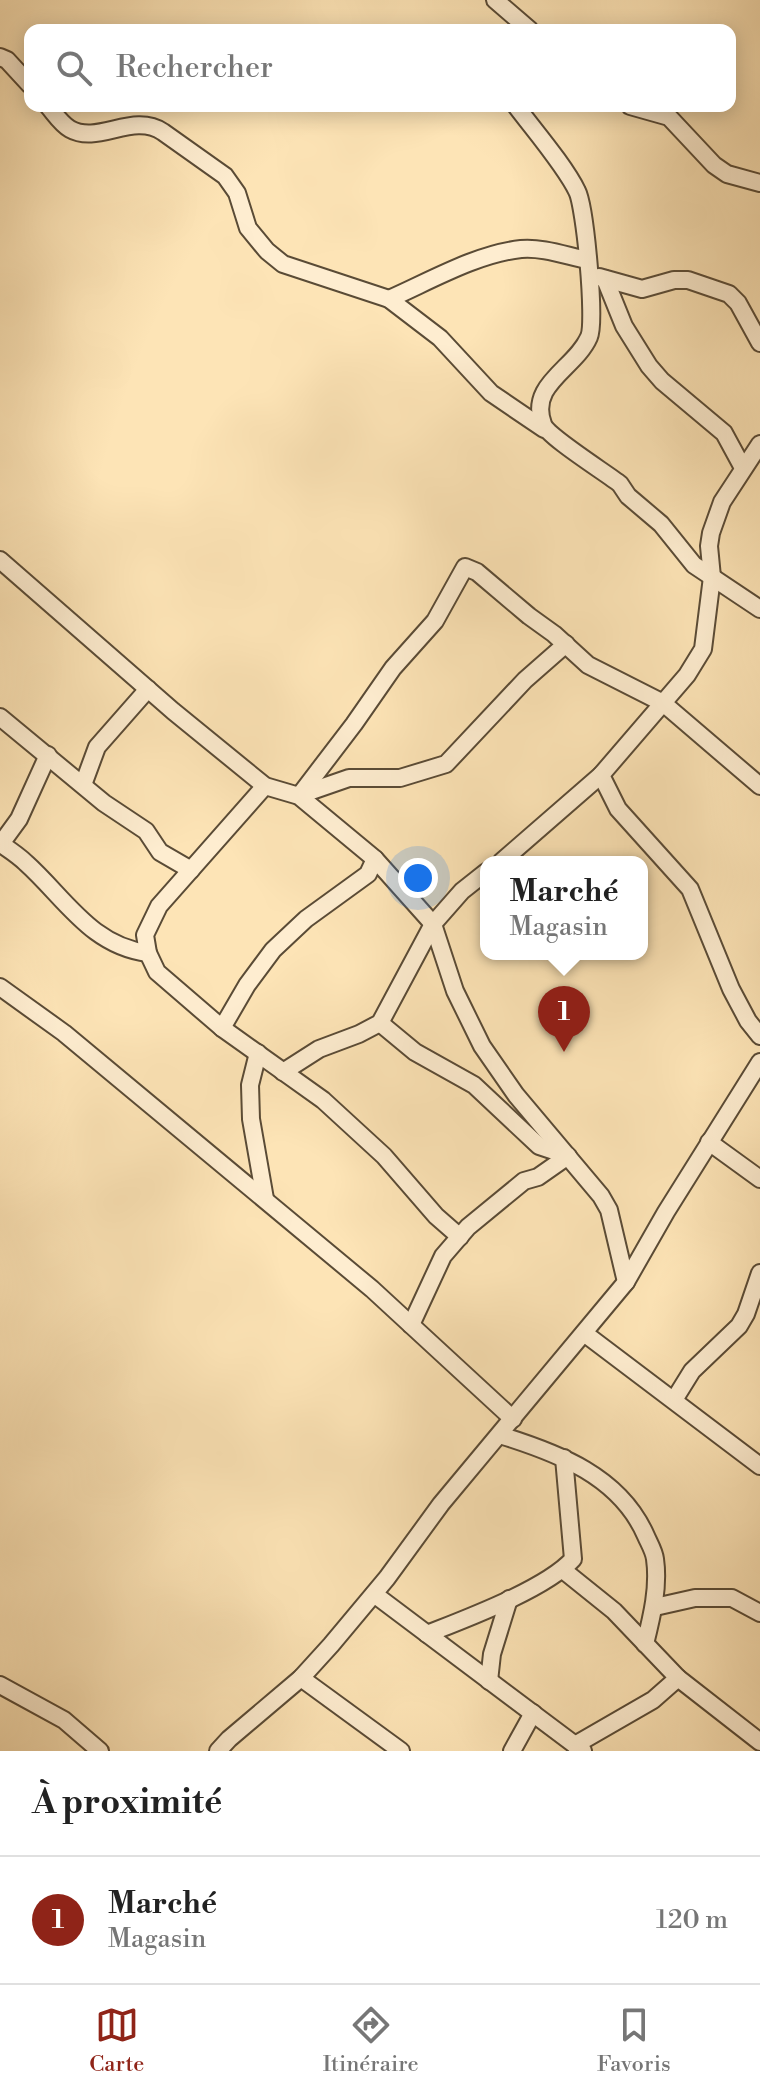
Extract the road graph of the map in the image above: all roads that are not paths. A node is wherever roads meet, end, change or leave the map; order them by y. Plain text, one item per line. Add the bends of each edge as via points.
1 (495, 0) edge
2 (519, 24) edge
3 (0, 57) edge
4 (24, 78) edge
5 (53, 112) edge
6 (520, 112) edge
7 (651, 112) edge
8 (760, 183) edge
9 (594, 271) junction
10 (389, 299) junction
11 (760, 343) edge
12 (544, 429) junction
13 (759, 446) edge
14 (743, 468) junction
15 (0, 560) edge
16 (712, 577) junction
17 (760, 609) edge
18 (566, 644) junction
19 (148, 689) junction
20 (663, 703) junction
21 (5, 725) edge
22 (48, 755) junction
23 (601, 775) junction
24 (83, 785) junction
25 (265, 786) junction
26 (760, 786) edge
27 (299, 796) junction
28 (1, 844) edge
29 (508, 856) edge
30 (375, 859) junction
31 (191, 870) junction
32 (480, 877) edge
33 (433, 924) junction
34 (148, 953) junction
35 (0, 987) edge
36 (380, 1023) junction
37 (222, 1028) junction
38 (760, 1036) edge
39 (258, 1053) junction
40 (760, 1062) edge
41 (283, 1072) junction
42 (709, 1142) junction
43 (568, 1156) junction
44 (760, 1179) edge
45 (265, 1199) junction
46 (460, 1237) junction
47 (760, 1273) edge
48 (626, 1282) junction
49 (411, 1325) junction
50 (584, 1333) junction
51 (674, 1400) junction
52 (513, 1419) junction
53 (500, 1435) junction
54 (564, 1458) junction
55 (760, 1466) edge
56 (563, 1570) junction
57 (374, 1594) junction
58 (509, 1599) junction
59 (655, 1607) junction
60 (760, 1613) edge
61 (427, 1634) junction
62 (645, 1644) junction
63 (301, 1678) junction
64 (678, 1678) junction
65 (489, 1681) junction
66 (0, 1685) edge
67 (533, 1713) junction
68 (760, 1742) edge
69 (579, 1748) edge
70 (100, 1751) edge
71 (218, 1751) edge
72 (401, 1751) edge
73 (512, 1751) edge

1 - 2 street
3 - 4 street
5 - 10 street via 78,132 154,126 225,176 237,193 248,228 283,264
6 - 9 street via 578,192
7 - 8 street via 669,117 727,174
9 - 10 street via 541,250 510,251
9 - 11 street via 642,289 680,279 729,294
9 - 12 street via 589,338 540,400
9 - 14 street via 649,366 724,433
10 - 12 street via 440,338 491,393
12 - 16 street via 620,484 694,565
13 - 14 street
14 - 16 street via 711,533
15 - 19 street
16 - 17 street
16 - 20 street via 703,649
18 - 20 street via 588,665
18 - 27 street via 446,764 400,778 349,778
18 - 27 street via 465,567 435,621 393,668
19 - 24 street via 97,747
19 - 25 street
20 - 23 street
20 - 26 street
21 - 22 street
22 - 24 street
22 - 28 street via 19,819
23 - 29 street
23 - 38 street via 618,809 690,889 731,989
24 - 31 street via 146,831 160,852
25 - 27 street
25 - 31 street
27 - 30 street
28 - 34 street via 27,863 93,932 128,951
30 - 33 street
30 - 37 street via 368,874 273,950
31 - 34 street via 159,906 145,935
32 - 33 street
33 - 36 street
33 - 43 street via 455,991 482,1046
34 - 37 street via 157,972
35 - 45 street via 64,1033
36 - 41 street via 319,1049
36 - 43 street via 415,1052 474,1085 539,1146
37 - 39 street
39 - 41 street
39 - 45 street via 250,1085 251,1119
40 - 42 street
41 - 46 street via 323,1100 384,1156
42 - 44 street
42 - 48 street
43 - 46 street via 524,1181
43 - 48 street via 609,1210
45 - 49 street
46 - 49 street via 443,1256
47 - 51 street via 739,1326 692,1371
48 - 50 street
49 - 52 street
50 - 51 street
50 - 52 street
51 - 55 street
52 - 53 street
53 - 54 street
53 - 57 street
54 - 56 street via 573,1559
54 - 59 street via 618,1492 639,1519 655,1557
56 - 58 street
56 - 62 street
57 - 61 street
57 - 63 street
58 - 61 street
58 - 65 street
59 - 60 street via 695,1598 732,1598
59 - 62 street
61 - 65 street
62 - 64 street
63 - 71 street
63 - 72 street
64 - 68 street
64 - 69 street
65 - 67 street
66 - 70 street via 64,1720
67 - 69 street
67 - 73 street

